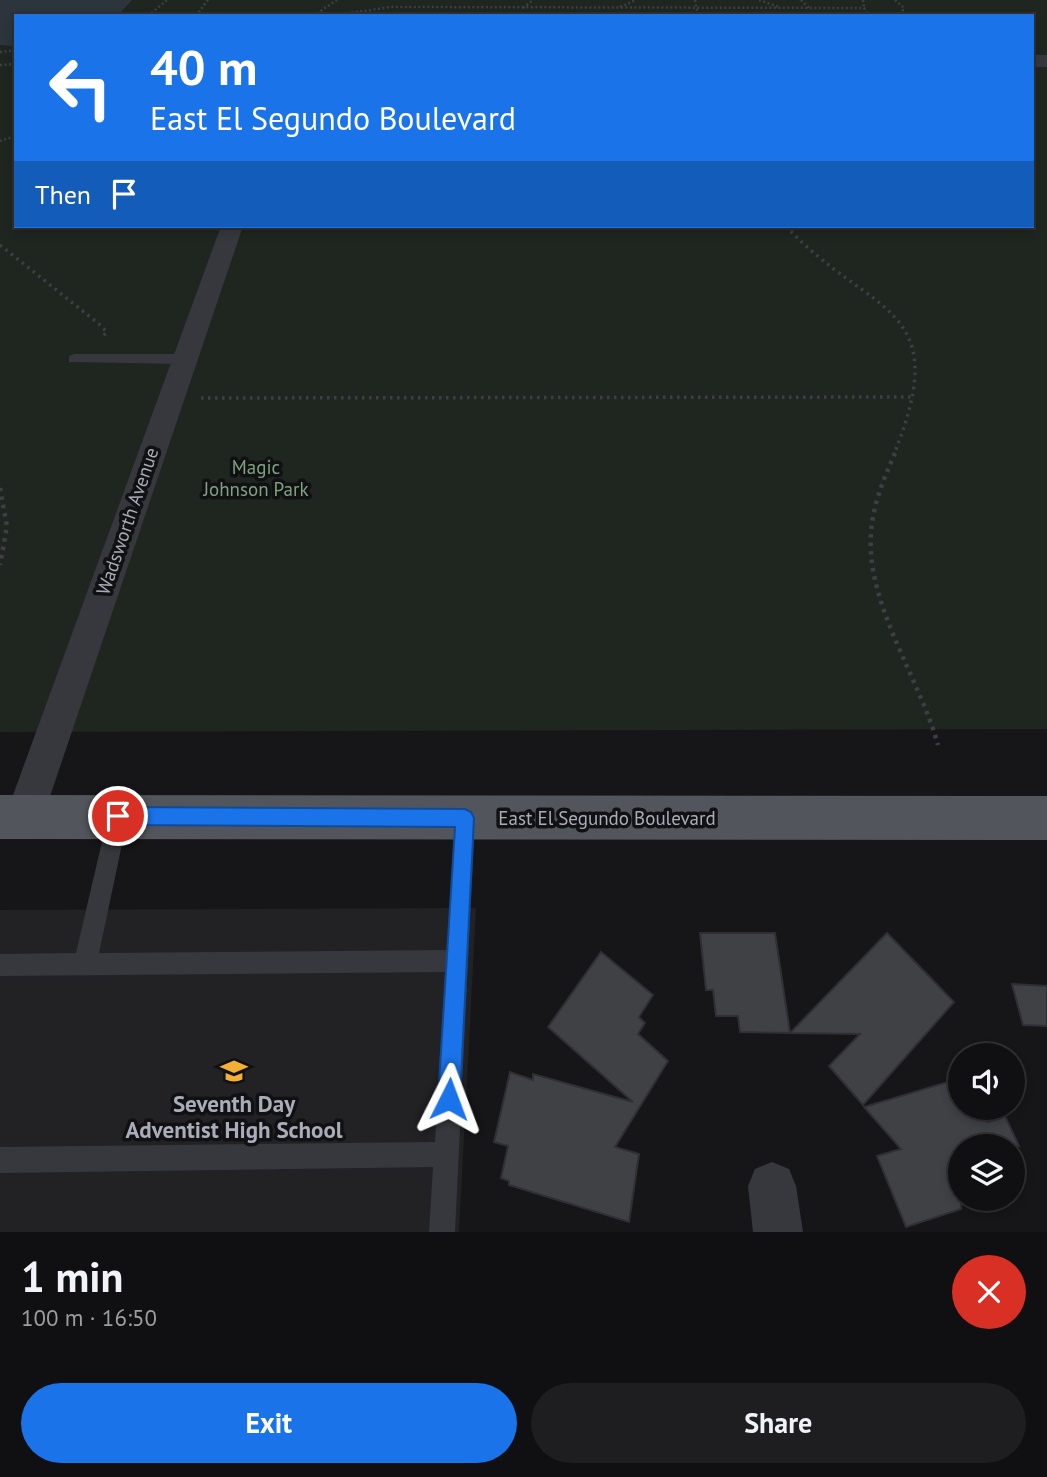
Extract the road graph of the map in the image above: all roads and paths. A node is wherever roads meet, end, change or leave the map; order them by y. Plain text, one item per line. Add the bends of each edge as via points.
1 (167, 0) edge
2 (337, 0) edge
3 (533, 0) edge
4 (636, 0) edge
5 (695, 0) edge
6 (759, 0) edge
7 (801, 0) edge
8 (863, 0) edge
9 (895, 0) edge
10 (697, 8) junction
11 (783, 8) junction
12 (809, 8) junction
13 (864, 8) junction
14 (523, 9) junction
15 (615, 9) junction
16 (150, 14) edge
17 (316, 14) edge
18 (341, 14) edge
19 (698, 14) edge
20 (868, 14) edge
21 (901, 14) edge
22 (231, 228) edge
23 (788, 228) edge
24 (0, 245) edge
25 (81, 359) joint
26 (184, 359) junction
27 (915, 397) junction
28 (170, 398) junction
29 (0, 488) edge
30 (0, 565) edge
31 (938, 745) dead end
32 (118, 816) junction
33 (12, 817) edge
34 (465, 818) junction
35 (1047, 818) edge
36 (457, 961) junction
37 (85, 964) junction
38 (0, 965) edge
39 (446, 1154) junction
40 (0, 1160) edge
41 (442, 1232) edge

1 - 16 path
2 - 17 path
3 - 14 path
4 - 15 path
5 - 10 path
6 - 11 path
7 - 12 path
8 - 13 path
9 - 21 path via 904,8
10 - 11 path
10 - 15 path
10 - 19 path
11 - 12 path
12 - 13 path
13 - 20 path
14 - 15 path
14 - 18 path via 391,6
22 - 26 street, Wadsworth Avenue
23 - 27 path via 863,288 907,335 918,371
24 - 25 path via 107,332
25 - 26 lane
26 - 28 street, Wadsworth Avenue
27 - 28 path
27 - 31 path via 873,508 870,531 880,597
28 - 33 street, Wadsworth Avenue
29 - 30 path via 7,519
32 - 33 main road, East El Segundo Boulevard
32 - 34 main road, East El Segundo Boulevard
32 - 37 lane
34 - 35 main road, East El Segundo Boulevard
34 - 36 lane
36 - 37 lane
36 - 39 lane
37 - 38 lane
39 - 40 lane
39 - 41 lane

